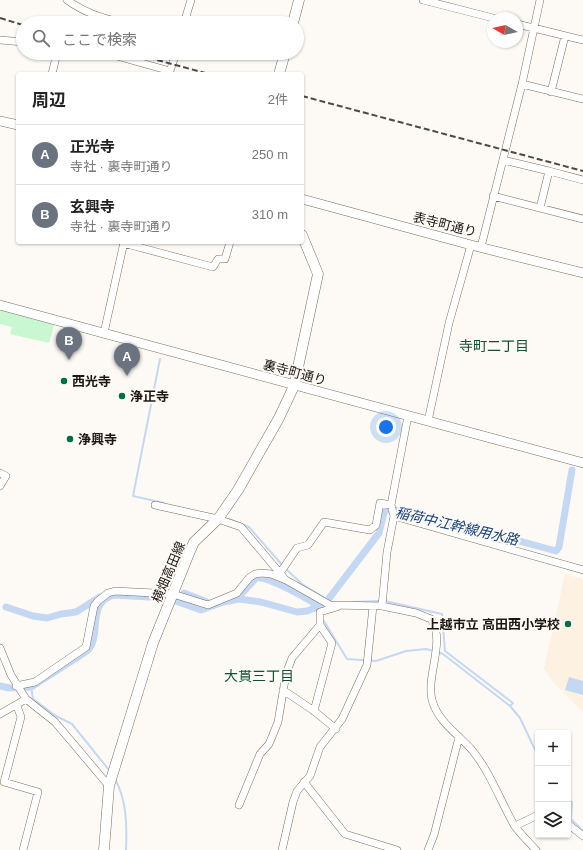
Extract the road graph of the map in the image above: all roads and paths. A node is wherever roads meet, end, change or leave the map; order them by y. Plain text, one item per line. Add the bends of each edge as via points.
1 (191, 0) edge
2 (300, 0) edge
3 (423, 0) edge
4 (540, 0) edge
5 (71, 1) edge
6 (97, 16) edge
7 (186, 16) edge
8 (295, 16) edge
9 (487, 16) edge
10 (523, 26) edge
11 (534, 29) junction
12 (565, 36) junction
13 (0, 40) edge
14 (583, 40) edge
15 (16, 41) edge
16 (55, 60) edge
17 (130, 60) edge
18 (174, 60) edge
19 (283, 60) edge
20 (52, 72) edge
21 (170, 72) edge
22 (280, 72) edge
23 (522, 84) junction
24 (551, 92) junction
25 (583, 99) edge
26 (0, 121) edge
27 (16, 125) edge
28 (503, 160) junction
29 (549, 171) junction
30 (583, 180) edge
31 (493, 196) junction
32 (304, 200) edge
33 (540, 208) junction
34 (583, 219) edge
35 (304, 240) edge
36 (124, 244) edge
37 (128, 244) edge
38 (229, 244) edge
39 (471, 245) junction
40 (481, 247) junction
41 (583, 273) edge
42 (0, 304) edge
43 (104, 333) junction
44 (294, 386) junction
45 (408, 416) junction
46 (428, 421) junction
47 (583, 464) edge
48 (0, 473) edge
49 (0, 486) edge
50 (155, 505) dead end
51 (391, 505) junction
52 (394, 516) junction
53 (218, 519) junction
54 (583, 570) edge
55 (280, 573) junction
56 (286, 580) junction
57 (173, 594) junction
58 (317, 598) junction
59 (342, 606) junction
60 (373, 606) junction
61 (382, 606) junction
62 (320, 612) junction
63 (320, 625) junction
64 (0, 648) edge
65 (16, 686) junction
66 (283, 690) junction
67 (26, 699) junction
68 (17, 706) junction
69 (314, 711) junction
70 (0, 714) edge
71 (336, 729) junction
72 (458, 737) junction
73 (304, 782) junction
74 (109, 786) junction
75 (239, 804) dead end
76 (535, 816) edge
77 (515, 826) junction
78 (571, 826) edge
79 (583, 836) edge
80 (23, 850) edge
81 (104, 850) edge
82 (282, 850) edge
83 (397, 850) edge
84 (428, 850) edge
85 (536, 850) edge

1 - 7 street
2 - 8 main road
3 - 9 street
4 - 11 street
5 - 6 street
10 - 11 street
11 - 12 street
11 - 23 street
12 - 14 street
12 - 24 street
13 - 15 street
16 - 20 street
17 - 21 street
18 - 21 street
19 - 22 main road
23 - 24 street
23 - 28 street
24 - 25 street
26 - 27 street
28 - 29 street
28 - 31 street
29 - 30 street
29 - 33 street
31 - 33 street
31 - 40 street
32 - 39 street, 表寺町通り
33 - 34 street
35 - 44 main road, 横畑高田線 via 318,274
36 - 43 street
37 - 38 street via 214,267 218,260 225,259
39 - 40 street, 表寺町通り
39 - 46 street via 449,323
40 - 41 street, 表寺町通り
42 - 43 street, 裏寺町通り
43 - 44 street, 裏寺町通り
44 - 45 street, 裏寺町通り
44 - 53 main road, 横畑高田線 via 238,490
45 - 46 street, 裏寺町通り
45 - 51 street
46 - 47 street, 裏寺町通り
48 - 49 street via 6,476
50 - 53 street
51 - 52 street
51 - 55 street via 380,503 376,525 370,530 324,522 308,545 297,548
52 - 54 street
52 - 61 street via 387,552
53 - 55 street via 241,527
53 - 57 main road, 横畑高田線 via 194,542
55 - 56 street
56 - 57 street via 271,574 255,574 237,593 208,605
56 - 58 street
57 - 65 street via 116,591 108,593 94,606 86,647 35,682
57 - 74 main road, 横畑高田線 via 153,643
58 - 59 street via 330,605
58 - 62 street
59 - 60 street
59 - 62 street
60 - 61 street
60 - 71 street via 367,665
61 - 72 street via 421,615 434,624 437,639 431,679 432,700 442,720
62 - 63 street
63 - 66 street via 292,658
63 - 69 street via 332,643
64 - 65 street
65 - 67 street
66 - 69 street
66 - 75 street via 278,722 269,744 260,754
67 - 68 street
67 - 74 street via 55,722
68 - 70 street
68 - 80 street via 21,717 4,782 38,792
69 - 71 street
71 - 73 street via 320,747 310,776
72 - 77 street via 472,750
72 - 84 street
73 - 82 street via 292,802
73 - 83 street via 345,834
74 - 81 main road, 横畑高田線
76 - 77 street
77 - 85 street
78 - 79 street

